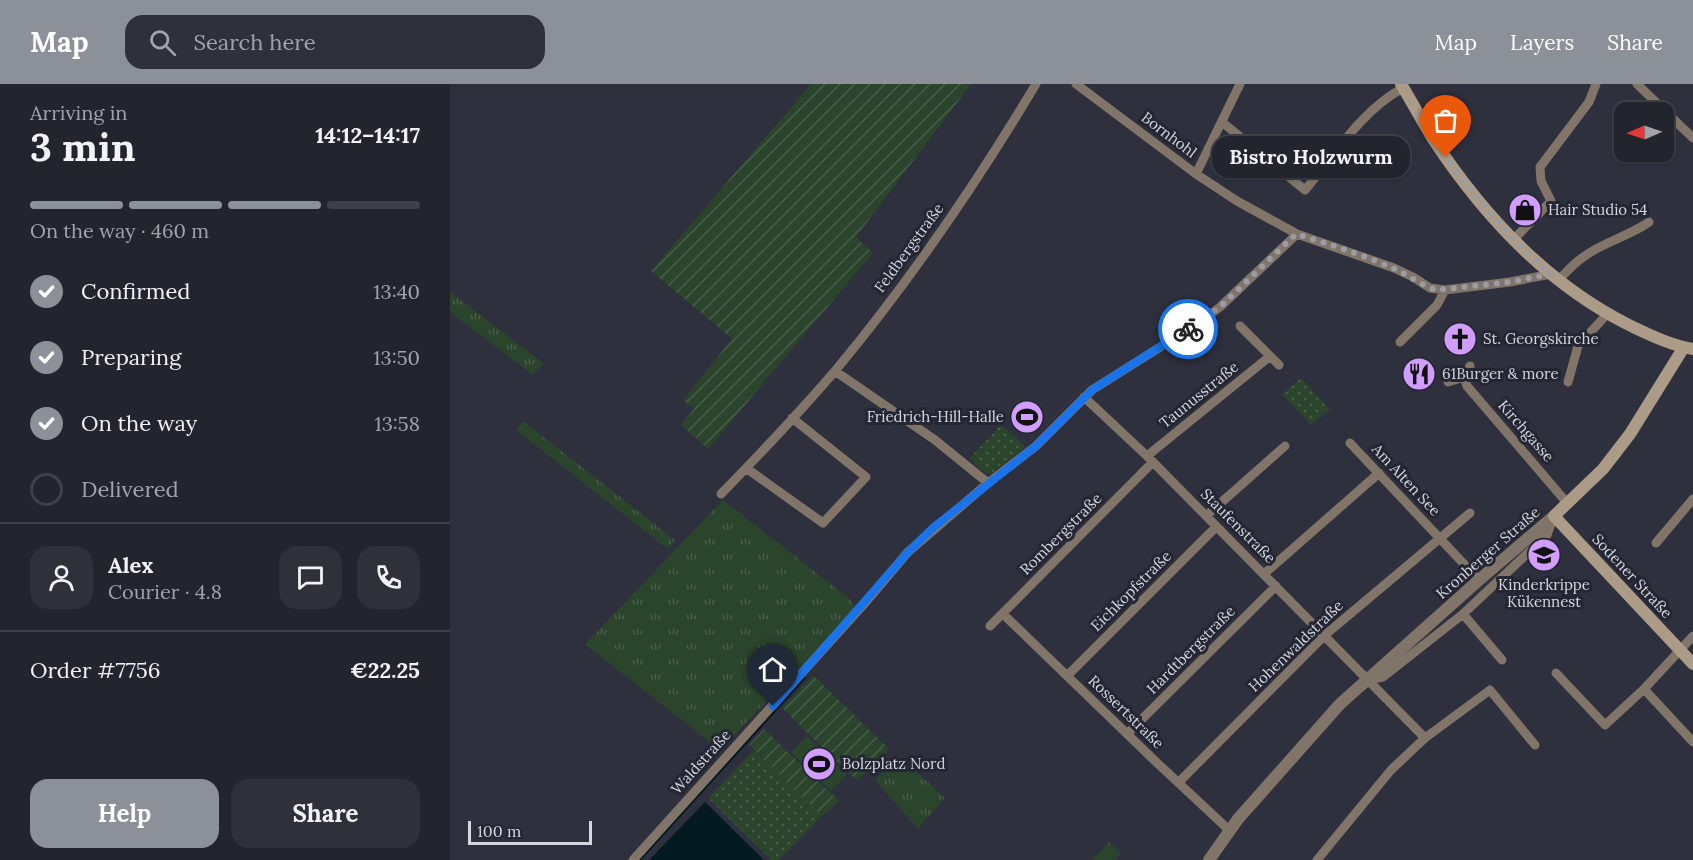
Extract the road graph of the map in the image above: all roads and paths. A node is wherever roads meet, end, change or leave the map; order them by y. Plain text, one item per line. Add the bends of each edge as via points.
1 (1036, 84) edge
2 (1076, 84) edge
3 (1239, 84) edge
4 (1596, 84) edge
5 (1637, 84) edge
6 (1402, 86) edge
7 (1222, 122) junction
8 (1693, 138) edge
9 (1196, 174) junction
10 (1648, 222) dead end
11 (1296, 234) junction
12 (1514, 239) junction
13 (1554, 277) junction
14 (1445, 290) junction
15 (1608, 313) junction
16 (1240, 326) dead end
17 (1400, 342) dead end
18 (1690, 346) edge
19 (1269, 357) junction
20 (1279, 365) dead end
21 (1470, 366) dead end
22 (835, 370) junction
23 (1464, 376) junction
24 (1448, 382) dead end
25 (1568, 382) dead end
26 (1084, 397) junction
27 (792, 418) junction
28 (1350, 443) dead end
29 (1285, 446) dead end
30 (1150, 459) junction
31 (746, 468) junction
32 (1379, 473) junction
33 (988, 483) junction
34 (721, 494) dead end
35 (1693, 499) edge
36 (1568, 504) junction
37 (1470, 513) dead end
38 (1206, 516) junction
39 (1554, 516) junction
40 (1216, 526) junction
41 (1439, 537) junction
42 (1656, 543) dead end
43 (1264, 574) junction
44 (1479, 580) junction
45 (1276, 586) junction
46 (1003, 614) junction
47 (1462, 614) junction
48 (990, 626) dead end
49 (1325, 635) junction
50 (1693, 636) edge
51 (1689, 658) edge
52 (1502, 660) dead end
53 (1556, 673) dead end
54 (1067, 676) junction
55 (1368, 680) junction
56 (1644, 689) junction
57 (1127, 734) junction
58 (1425, 738) junction
59 (1693, 742) edge
60 (1535, 745) dead end
61 (1179, 782) junction
62 (1229, 830) junction
63 (633, 860) edge
64 (1209, 860) edge
65 (1317, 860) edge

1 - 22 street, Feldbergstraße via 940,233
2 - 9 street, Bornhohl
3 - 7 street
4 - 12 street via 1589,102 1540,167 1541,181 1551,201
5 - 8 street
6 - 7 street via 1370,112 1305,190
6 - 12 main road via 1446,157
7 - 9 street
9 - 11 street, Bornhohl
10 - 13 street via 1582,257
11 - 14 street, Bornhohl via 1394,268 1430,288
11 - 26 street, Waldstraße via 1214,312
12 - 13 main road
13 - 14 street, Bornhohl
13 - 15 main road
14 - 17 street via 1437,305
15 - 18 main road via 1645,333
15 - 25 street via 1578,346
16 - 19 street
18 - 36 main road via 1630,435
19 - 20 street
19 - 30 street, Taunusstraße
21 - 23 street
22 - 27 street, Feldbergstraße
22 - 33 street via 935,440
23 - 24 street
23 - 36 street, Kirchgasse via 1467,386
26 - 30 street, Staufenstraße
26 - 33 street, Waldstraße via 1036,446
27 - 31 street, Feldbergstraße
27 - 31 street via 866,477 823,523
28 - 32 street, Am Alten See
29 - 38 street
30 - 38 street, Staufenstraße
30 - 46 street, Rombergstraße
31 - 34 street, Feldbergstraße
32 - 41 street, Am Alten See
32 - 43 street
33 - 63 street, Waldstraße via 908,552
35 - 42 street
36 - 39 main road
37 - 41 street, Am Alten See
38 - 40 street, Staufenstraße
39 - 44 street, Kronberger Straße
39 - 47 street, Kronberger Straße via 1547,535
39 - 51 main road, Sodener Straße
40 - 43 street, Staufenstraße
40 - 54 street, Eichkopfstraße
41 - 44 street, Am Alten See
41 - 49 street, Hohenwaldstraße
43 - 45 street, Staufenstraße
44 - 55 street, Kronberger Straße
45 - 49 street, Staufenstraße
45 - 57 street, Hardtbergstraße
46 - 48 street, Rombergstraße
46 - 54 street, Rossertstraße
47 - 52 street, Kronberger Straße
47 - 55 street, Kronberger Straße via 1383,677
49 - 55 street, Staufenstraße
49 - 61 street, Hohenwaldstraße
50 - 51 street
51 - 56 street
53 - 56 street via 1605,725
54 - 57 street, Rossertstraße
55 - 58 street
55 - 62 street, Kronberger Straße via 1332,712
56 - 59 street
57 - 61 street, Rossertstraße
58 - 60 street via 1490,690
58 - 65 street via 1386,775
61 - 62 street, Rossertstraße
62 - 64 street, Kronberger Straße

